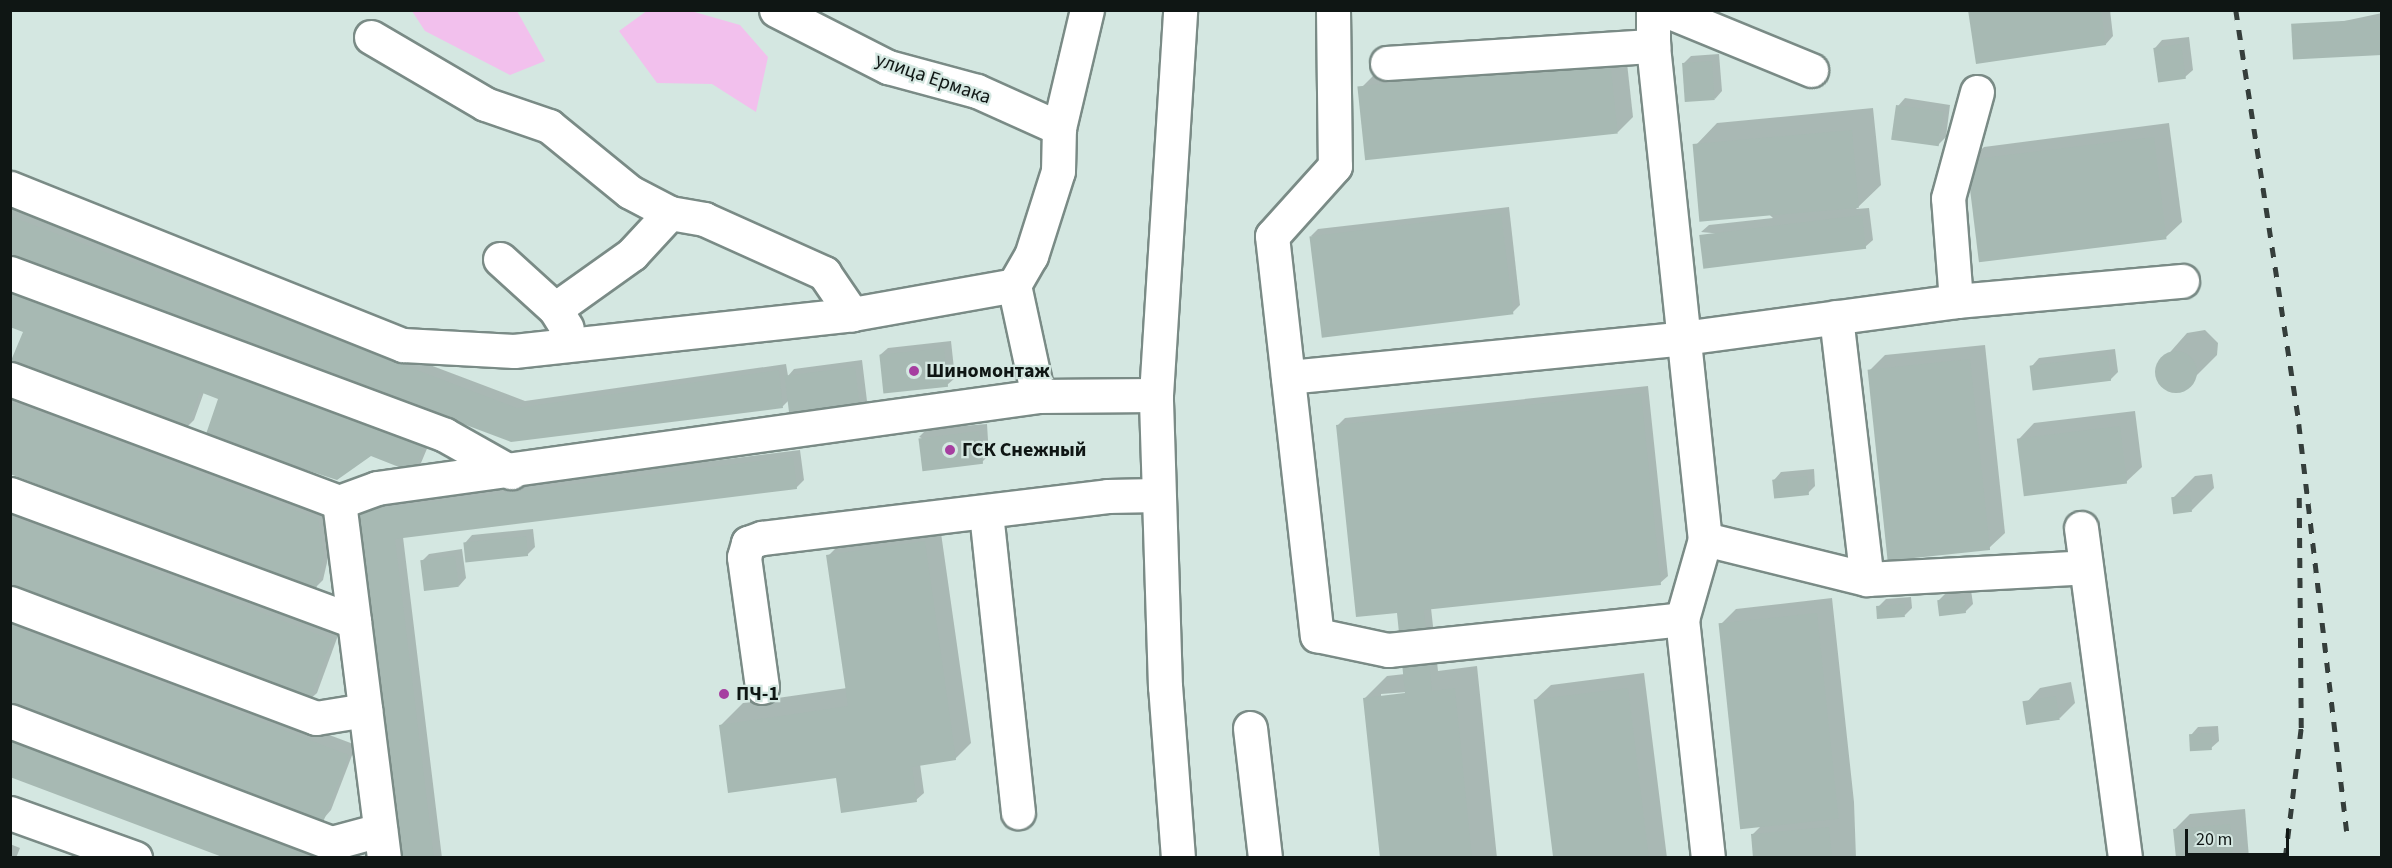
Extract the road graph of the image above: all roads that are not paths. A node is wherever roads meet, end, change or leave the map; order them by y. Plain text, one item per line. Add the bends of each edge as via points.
1 (776, 10) edge
2 (1087, 10) edge
3 (1180, 10) edge
4 (1333, 10) edge
5 (1653, 10) edge
6 (1665, 10) edge
7 (371, 37) dead end
8 (1653, 46) junction
9 (1387, 63) dead end
10 (1811, 70) dead end
11 (1977, 92) dead end
12 (1059, 128) junction
13 (10, 188) edge
14 (670, 213) junction
15 (500, 259) dead end
16 (10, 273) edge
17 (2182, 281) dead end
18 (1014, 285) junction
19 (1956, 301) junction
20 (555, 309) junction
21 (852, 314) junction
22 (1836, 317) junction
23 (1684, 338) junction
24 (578, 345) junction
25 (1288, 377) junction
26 (10, 379) edge
27 (1156, 395) junction
28 (1038, 396) junction
29 (511, 472) junction
30 (10, 494) edge
31 (1158, 495) junction
32 (339, 502) junction
33 (986, 513) junction
34 (2080, 528) dead end
35 (1705, 539) junction
36 (2086, 567) junction
37 (1867, 579) junction
38 (10, 603) edge
39 (1682, 619) junction
40 (354, 621) junction
41 (762, 687) dead end
42 (365, 710) junction
43 (10, 722) edge
44 (1250, 728) dead end
45 (1018, 812) dead end
46 (10, 813) edge
47 (382, 844) edge
48 (135, 858) edge
49 (1178, 858) edge
50 (1265, 858) edge
51 (1708, 858) edge
52 (2125, 858) edge

1 - 12 street, улица Ермака via 888,67 977,91
2 - 12 street
3 - 27 street
4 - 25 street via 1335,166 1272,236
5 - 8 street
6 - 10 street
7 - 14 street via 486,104 549,126 630,192
8 - 9 street
8 - 23 street
11 - 19 street via 1948,198
12 - 18 street via 1058,171 1031,256
13 - 24 street via 403,345 514,351
14 - 20 street via 632,254
14 - 21 street via 704,219 824,273
15 - 20 street
16 - 29 street via 445,435
17 - 19 street
18 - 21 street
18 - 28 street
19 - 22 street
20 - 24 street
21 - 24 street
22 - 23 street
22 - 37 street
23 - 25 street
23 - 35 street
25 - 39 street via 1317,635 1388,650
26 - 32 street
27 - 28 street
27 - 31 street
28 - 29 street
29 - 32 street via 377,488
30 - 40 street
31 - 33 street via 1107,496
31 - 49 street via 1164,687
32 - 40 street
33 - 41 street via 762,538 748,543 744,557
33 - 45 street
34 - 36 street
35 - 37 street
35 - 39 street
36 - 37 street
36 - 52 street
38 - 42 street via 316,718
39 - 51 street
40 - 42 street
42 - 47 street
43 - 47 street via 332,843
44 - 50 street
46 - 48 street

